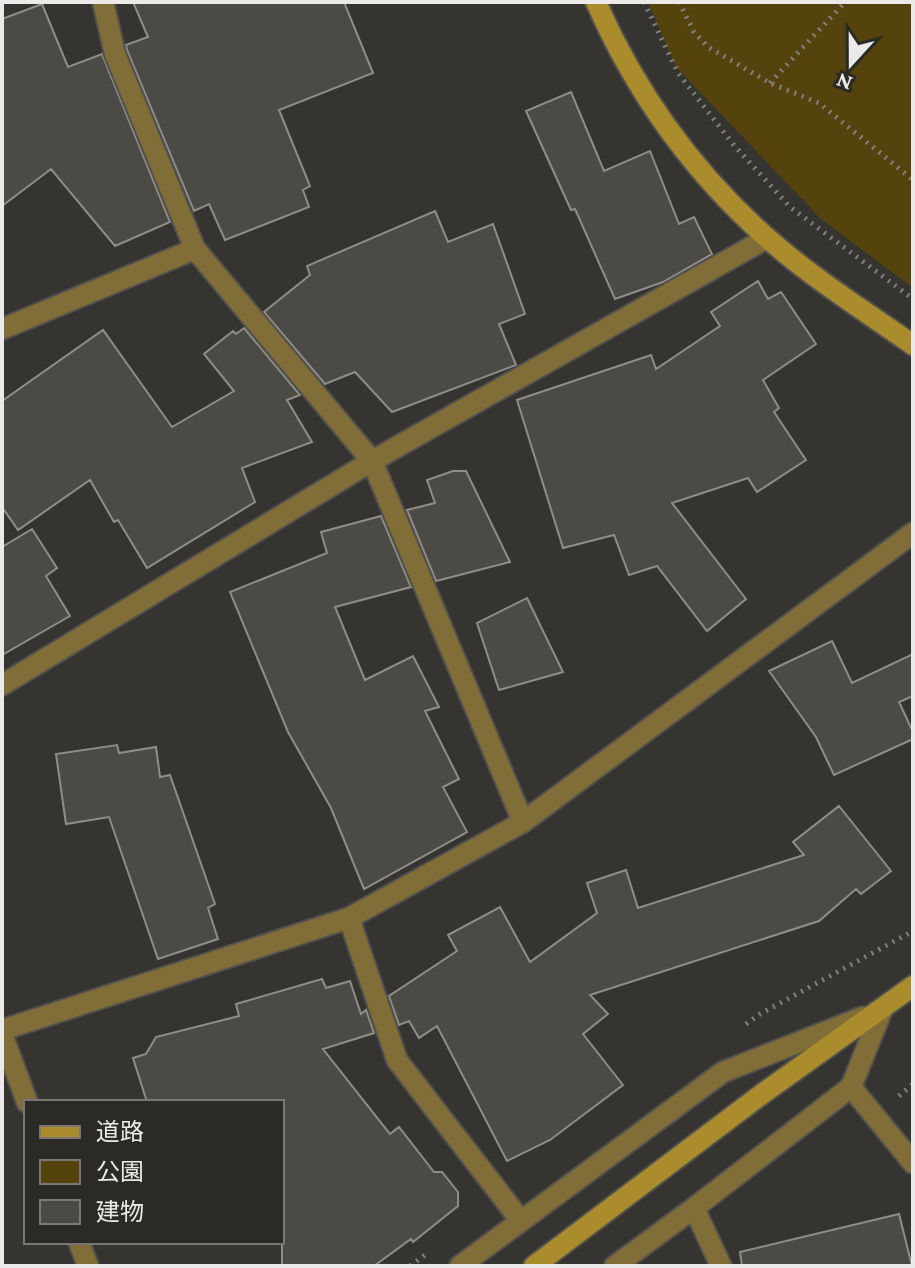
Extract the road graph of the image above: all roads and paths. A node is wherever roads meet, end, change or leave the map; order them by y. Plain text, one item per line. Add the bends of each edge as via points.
1 (103, 2) edge
2 (596, 2) edge
3 (644, 2) edge
4 (679, 2) edge
5 (845, 2) edge
6 (770, 83) junction
7 (913, 180) edge
8 (767, 238) junction
9 (195, 249) junction
10 (913, 299) edge
11 (2, 329) edge
12 (913, 345) edge
13 (372, 461) junction
14 (913, 533) edge
15 (3, 682) edge
16 (523, 822) junction
17 (349, 918) junction
18 (913, 986) edge
19 (882, 1010) junction
20 (2, 1032) edge
21 (851, 1087) junction
22 (26, 1100) edge
23 (913, 1163) edge
24 (694, 1208) junction
25 (521, 1221) junction
26 (80, 1244) edge
27 (88, 1266) edge
28 (460, 1266) edge
29 (534, 1266) edge
30 (615, 1266) edge
31 (721, 1266) edge

1 - 9 street via 115,54
2 - 8 street via 617,50 658,117 709,181
3 - 10 path via 678,73 790,207
4 - 6 path via 708,47
5 - 6 path
6 - 7 path via 819,103
8 - 12 street
8 - 13 street
9 - 11 street
9 - 13 street
13 - 15 street
13 - 16 street
14 - 16 street
16 - 17 street
17 - 20 street
17 - 25 street via 397,1060
18 - 19 street
19 - 21 street
19 - 25 street via 723,1072
19 - 29 street
20 - 22 street
21 - 23 street
21 - 24 street
24 - 30 street
24 - 31 street
25 - 28 street
26 - 27 street

